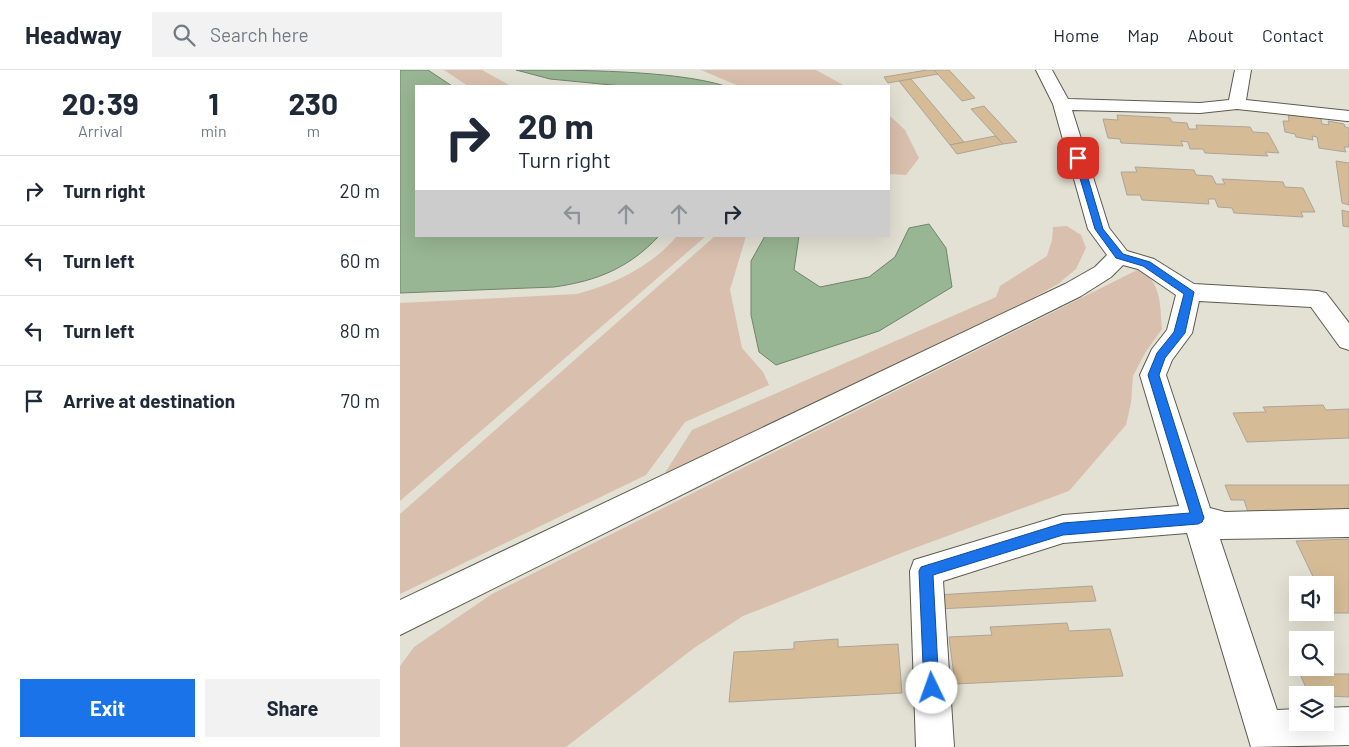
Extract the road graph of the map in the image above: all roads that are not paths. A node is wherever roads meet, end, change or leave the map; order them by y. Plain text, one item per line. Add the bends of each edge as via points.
1 (1044, 70) edge
2 (1243, 70) edge
3 (1062, 104) junction
4 (1237, 104) junction
5 (1347, 116) dead end
6 (1119, 256) junction
7 (1189, 292) junction
8 (1349, 341) edge
9 (1198, 518) junction
10 (1349, 523) edge
11 (400, 618) edge
12 (1349, 726) edge
13 (1267, 739) edge
14 (935, 747) edge

1 - 3 street
2 - 4 street
3 - 4 street via 1200,108
3 - 6 street via 1099,229
4 - 5 street
6 - 7 street via 1146,264
6 - 11 street via 1103,272 1073,290
7 - 8 street via 1318,299
7 - 9 street via 1179,333 1161,356 1153,375
9 - 10 street via 1225,526
9 - 13 street
9 - 14 street via 1063,529 926,571
12 - 13 street

